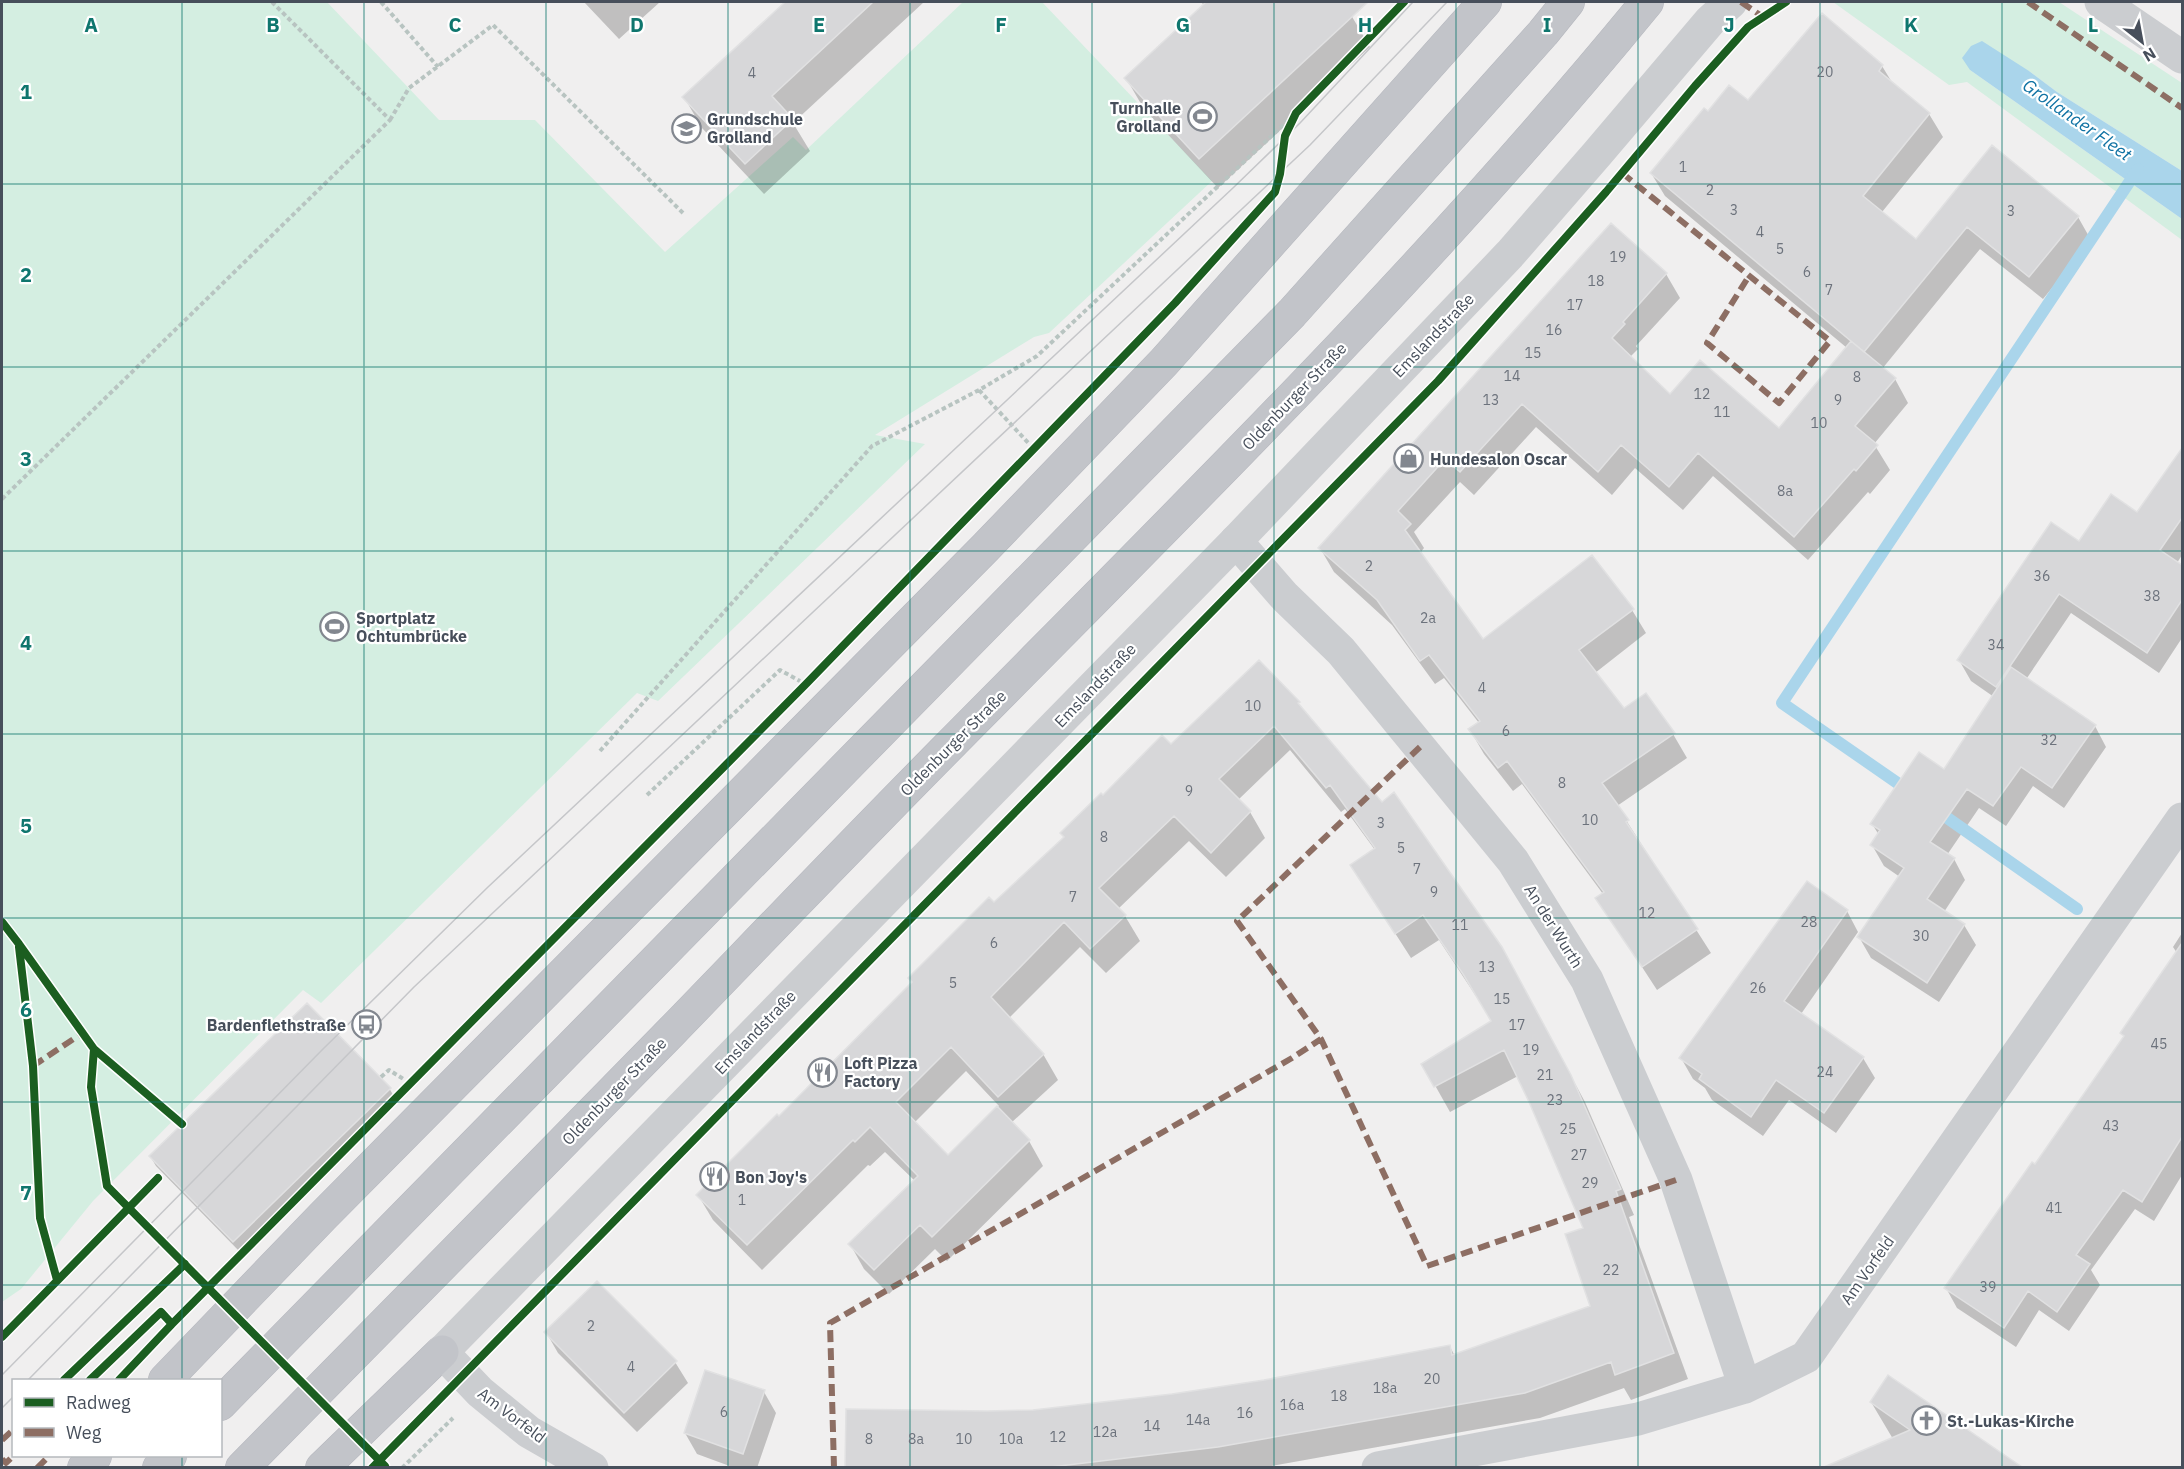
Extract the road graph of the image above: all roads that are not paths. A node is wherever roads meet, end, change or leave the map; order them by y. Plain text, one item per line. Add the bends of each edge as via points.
1 (1485, 2) edge
2 (1568, 2) edge
3 (1647, 2) edge
4 (1731, 2) edge
5 (2101, 2) edge
6 (2182, 57) edge
7 (1236, 541) junction
8 (2182, 819) edge
9 (442, 1352) junction
10 (166, 1379) edge
11 (1745, 1387) junction
12 (222, 1402) edge
13 (242, 1467) edge
14 (322, 1467) edge
15 (592, 1467) edge
16 (1378, 1467) edge

1 - 10 highway via 1164,362
2 - 12 highway via 1293,313
3 - 13 highway, Oldenburger Straße via 1478,199 1221,472
4 - 7 street, Emslandstraße via 1710,21 1510,254
5 - 6 street
7 - 9 street, Emslandstraße
7 - 11 street, An der Wurth via 1285,597 1341,651 1513,861 1587,980 1676,1180
8 - 11 street, Am Vorfeld via 1806,1357
9 - 14 highway
9 - 15 street, Am Vorfeld via 480,1392 530,1432
11 - 16 street, Am Vorfeld via 1638,1419

